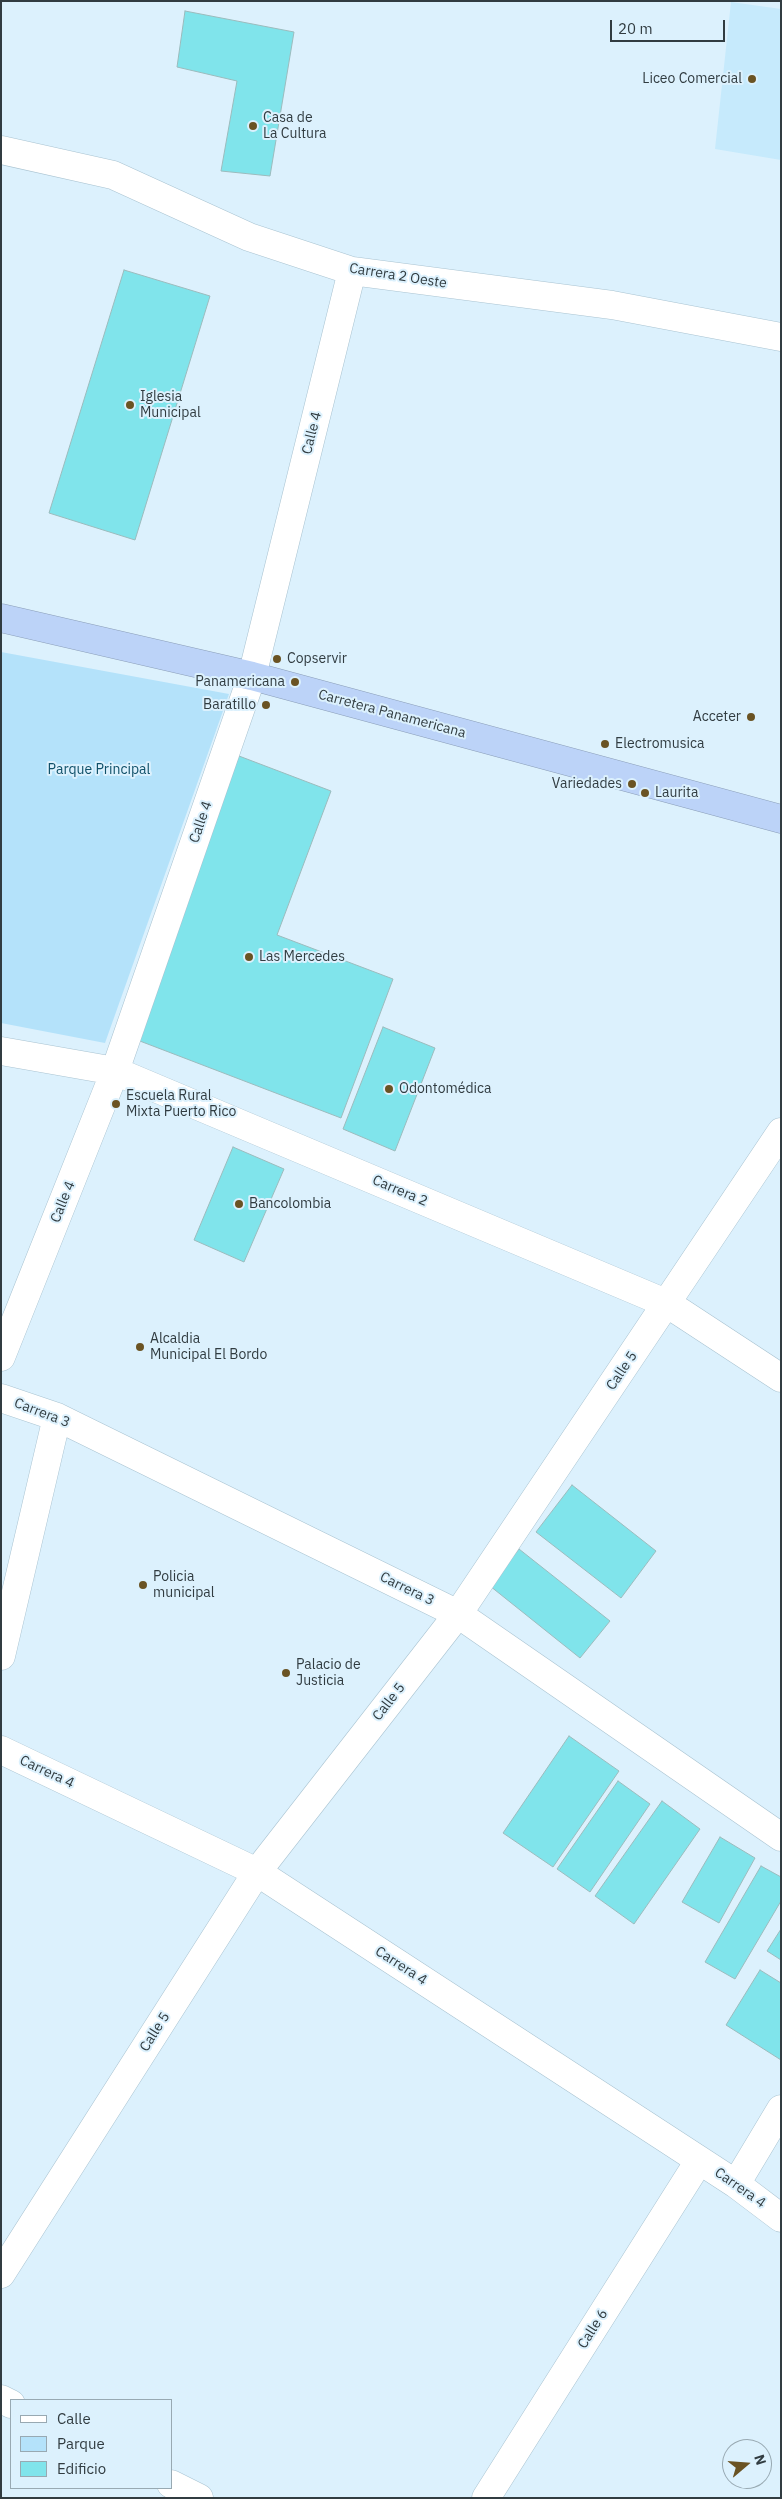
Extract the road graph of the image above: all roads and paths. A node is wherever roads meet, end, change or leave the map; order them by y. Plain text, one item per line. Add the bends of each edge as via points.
1 (1, 150) edge
2 (352, 271) junction
3 (781, 338) edge
4 (1, 618) edge
5 (252, 676) junction
6 (781, 819) edge
7 (1, 1051) edge
8 (114, 1071) junction
9 (781, 1132) edge
10 (668, 1304) junction
11 (1, 1357) edge
12 (781, 1378) edge
13 (1, 1398) edge
14 (57, 1417) junction
15 (458, 1614) junction
16 (1, 1656) edge
17 (1, 1750) edge
18 (781, 1836) edge
19 (256, 1872) junction
20 (781, 2109) edge
21 (699, 2161) junction
22 (736, 2184) junction
23 (781, 2218) edge
24 (1, 2274) edge
25 (172, 2484) edge
26 (199, 2498) edge
27 (486, 2498) edge

1 - 2 street, Carrera 2 Oeste via 113,175 249,237
2 - 3 street, Carrera 2 Oeste via 612,305
2 - 5 street, Calle 4
4 - 5 highway, Carretera Panamericana
5 - 6 highway, Carretera Panamericana
5 - 8 street, Calle 4
7 - 8 street, Carrera 2
8 - 10 street, Carrera 2
8 - 11 street, Calle 4
9 - 10 street, Calle 5
10 - 12 street, Carrera 2
10 - 15 street, Calle 5
13 - 14 street, Carrera 3
14 - 15 street, Carrera 3
14 - 16 street
15 - 18 street, Carrera 3
15 - 19 street, Calle 5
17 - 19 street, Carrera 4
19 - 21 street, Carrera 4
19 - 24 street, Calle 5
20 - 22 street
21 - 22 street, Carrera 4
21 - 27 street, Calle 6
22 - 23 street, Carrera 4
25 - 26 street

